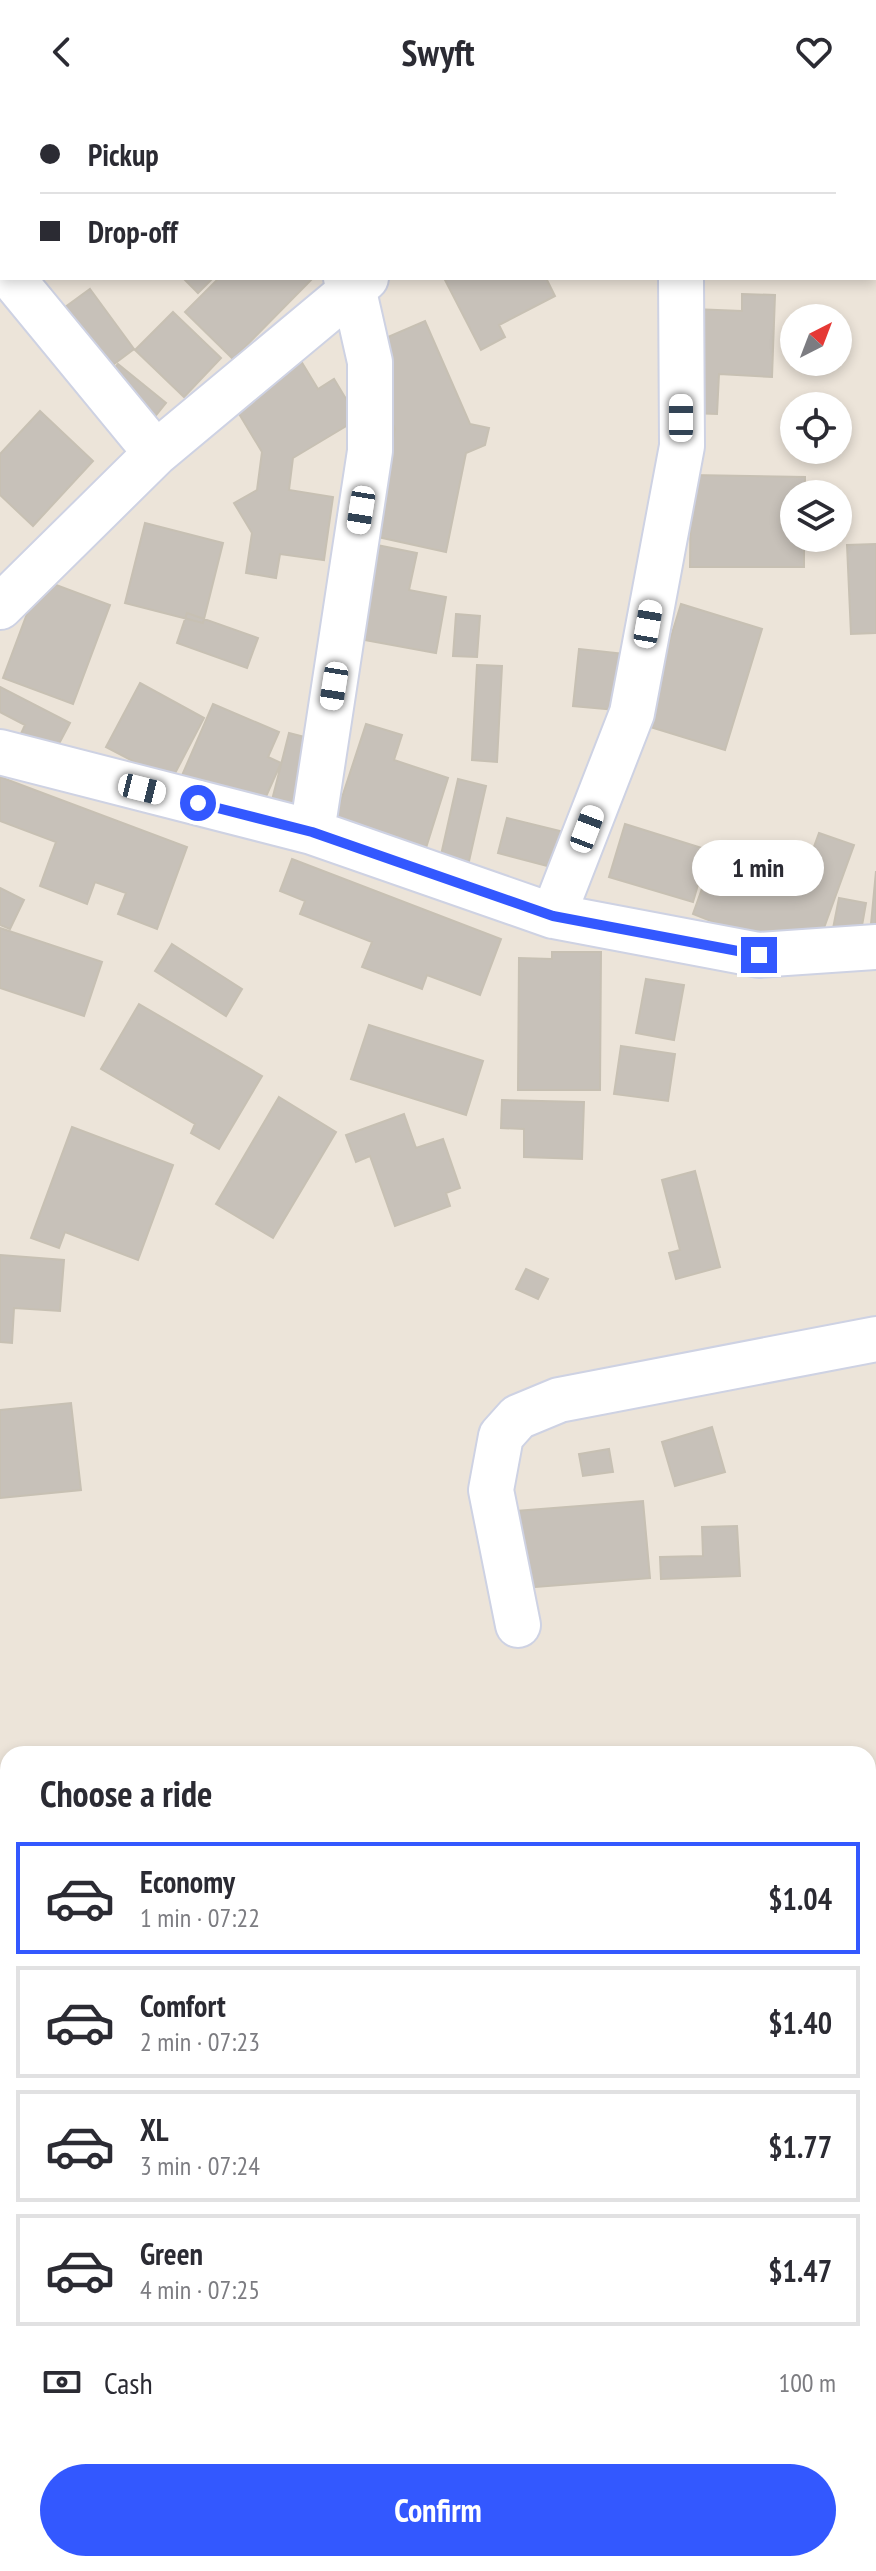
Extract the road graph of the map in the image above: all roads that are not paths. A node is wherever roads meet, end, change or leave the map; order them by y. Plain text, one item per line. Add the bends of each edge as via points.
1 (14, 280) edge
2 (681, 280) edge
3 (355, 281) edge
4 (156, 453) junction
5 (0, 607) edge
6 (0, 752) edge
7 (312, 832) junction
8 (553, 916) junction
9 (876, 947) edge
10 (876, 1339) edge
11 (518, 1625) dead end

1 - 4 street
2 - 8 street via 682,446 632,713
3 - 4 street
3 - 7 street via 370,362 370,451
4 - 5 street
6 - 7 street
7 - 8 street
8 - 9 street via 759,955
10 - 11 street via 559,1400 518,1417 501,1436 491,1490

